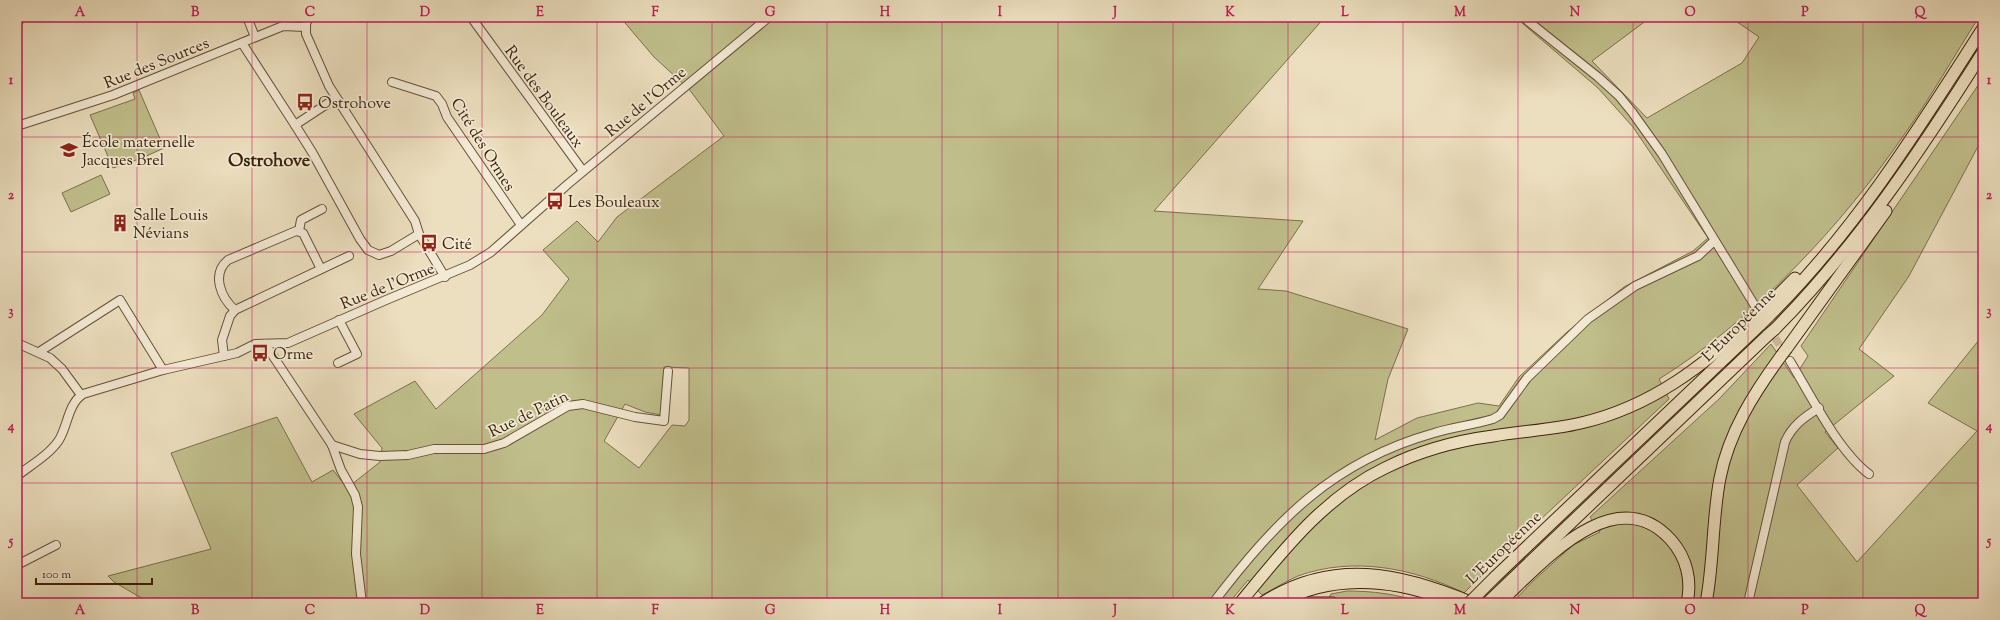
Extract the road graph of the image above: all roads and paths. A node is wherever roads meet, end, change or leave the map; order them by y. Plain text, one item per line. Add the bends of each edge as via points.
1 (22, 17) edge
2 (247, 17) edge
3 (309, 17) edge
4 (471, 17) edge
5 (769, 17) edge
6 (1523, 17) edge
7 (17, 23) edge
8 (305, 27) junction
9 (1983, 28) edge
10 (255, 37) junction
11 (242, 42) junction
12 (1983, 52) edge
13 (1966, 79) junction
14 (392, 82) dead end
15 (336, 98) junction
16 (295, 125) junction
17 (17, 126) edge
18 (583, 172) junction
19 (322, 209) dead end
20 (521, 225) junction
21 (299, 231) junction
22 (419, 234) junction
23 (1714, 241) junction
24 (349, 256) dead end
25 (321, 269) junction
26 (445, 277) junction
27 (235, 310) junction
28 (1761, 314) junction
29 (340, 320) junction
30 (265, 344) junction
31 (18, 345) edge
32 (39, 352) junction
33 (1786, 355) junction
34 (224, 356) junction
35 (338, 363) dead end
36 (163, 370) junction
37 (668, 371) dead end
38 (81, 395) junction
39 (1819, 408) junction
40 (332, 445) junction
41 (1869, 474) dead end
42 (17, 476) edge
43 (56, 545) dead end
44 (17, 566) edge
45 (1512, 584) junction
46 (362, 603) edge
47 (1212, 603) edge
48 (1240, 603) edge
49 (1262, 603) edge
50 (1279, 603) edge
51 (1306, 603) edge
52 (1333, 603) edge
53 (1452, 603) edge
54 (1469, 603) edge
55 (1473, 603) edge
56 (1487, 603) edge
57 (1499, 603) edge
58 (1687, 603) edge
59 (1706, 603) edge
60 (1748, 603) edge

1 - 7 street
2 - 10 street
3 - 8 street
4 - 18 street, Rue des Bouleaux
5 - 18 street, Rue de l'Orme
6 - 23 street via 1619,96 1662,154
8 - 10 street, Rue des Sources via 283,26
8 - 15 street via 307,38
9 - 28 highway, L'Européenne via 1880,184 1828,251
10 - 11 street, Rue des Sources
11 - 16 street
11 - 17 street, Rue des Sources via 113,95
12 - 13 highway, L'Européenne
13 - 33 highway via 1906,182
13 - 45 highway, L'Européenne via 1913,160 1830,268 1771,332
14 - 20 street, Cité des Ormes via 439,98 447,117
15 - 16 street
15 - 22 street via 415,221
16 - 22 street via 364,246 375,255 384,254
18 - 20 street, Rue de l'Orme
19 - 21 street via 301,220
20 - 26 street, Rue de l'Orme via 484,256
21 - 25 street via 303,233
21 - 27 street via 293,231 226,262 220,274 219,284 224,297
22 - 26 street
23 - 28 street
23 - 47 street via 1698,256 1635,286 1588,319 1527,378 1500,415 1493,419 1433,433 1392,448 1346,470 1326,484 1306,499 1269,535
24 - 25 street
25 - 27 street
26 - 29 street, Rue de l'Orme
27 - 34 street via 230,316 222,340
28 - 48 highway via 1685,376 1656,395 1626,409 1580,423 1458,441 1413,455 1370,475 1345,492 1309,524
28 - 54 highway, L'Européenne, bridge
29 - 30 street, Rue de l'Orme via 288,343
29 - 35 street via 357,354
30 - 34 street, Rue de l'Orme via 255,344
30 - 40 street
31 - 32 street
32 - 36 street via 120,300
32 - 38 street via 62,369
33 - 39 street
33 - 59 highway via 1750,402 1727,452 1718,490
34 - 36 street, Rue de l'Orme
36 - 38 street, Rue de l'Orme
37 - 40 street, Rue de Patin via 664,421 578,404 568,406 504,443 484,450 434,449 408,455 380,456 360,454
38 - 42 street via 75,401 65,429 56,443
39 - 41 street via 1850,456
39 - 60 street via 1798,422 1785,442
40 - 46 street via 341,470 358,502 356,554
43 - 44 street
45 - 56 highway, L'Européenne
45 - 57 highway
45 - 58 highway via 1580,532 1606,520 1628,518 1657,528 1677,548 1688,576
49 - 55 highway via 1309,581 1366,574 1420,583
50 - 53 highway via 1321,587 1362,582 1402,587
51 - 52 highway

